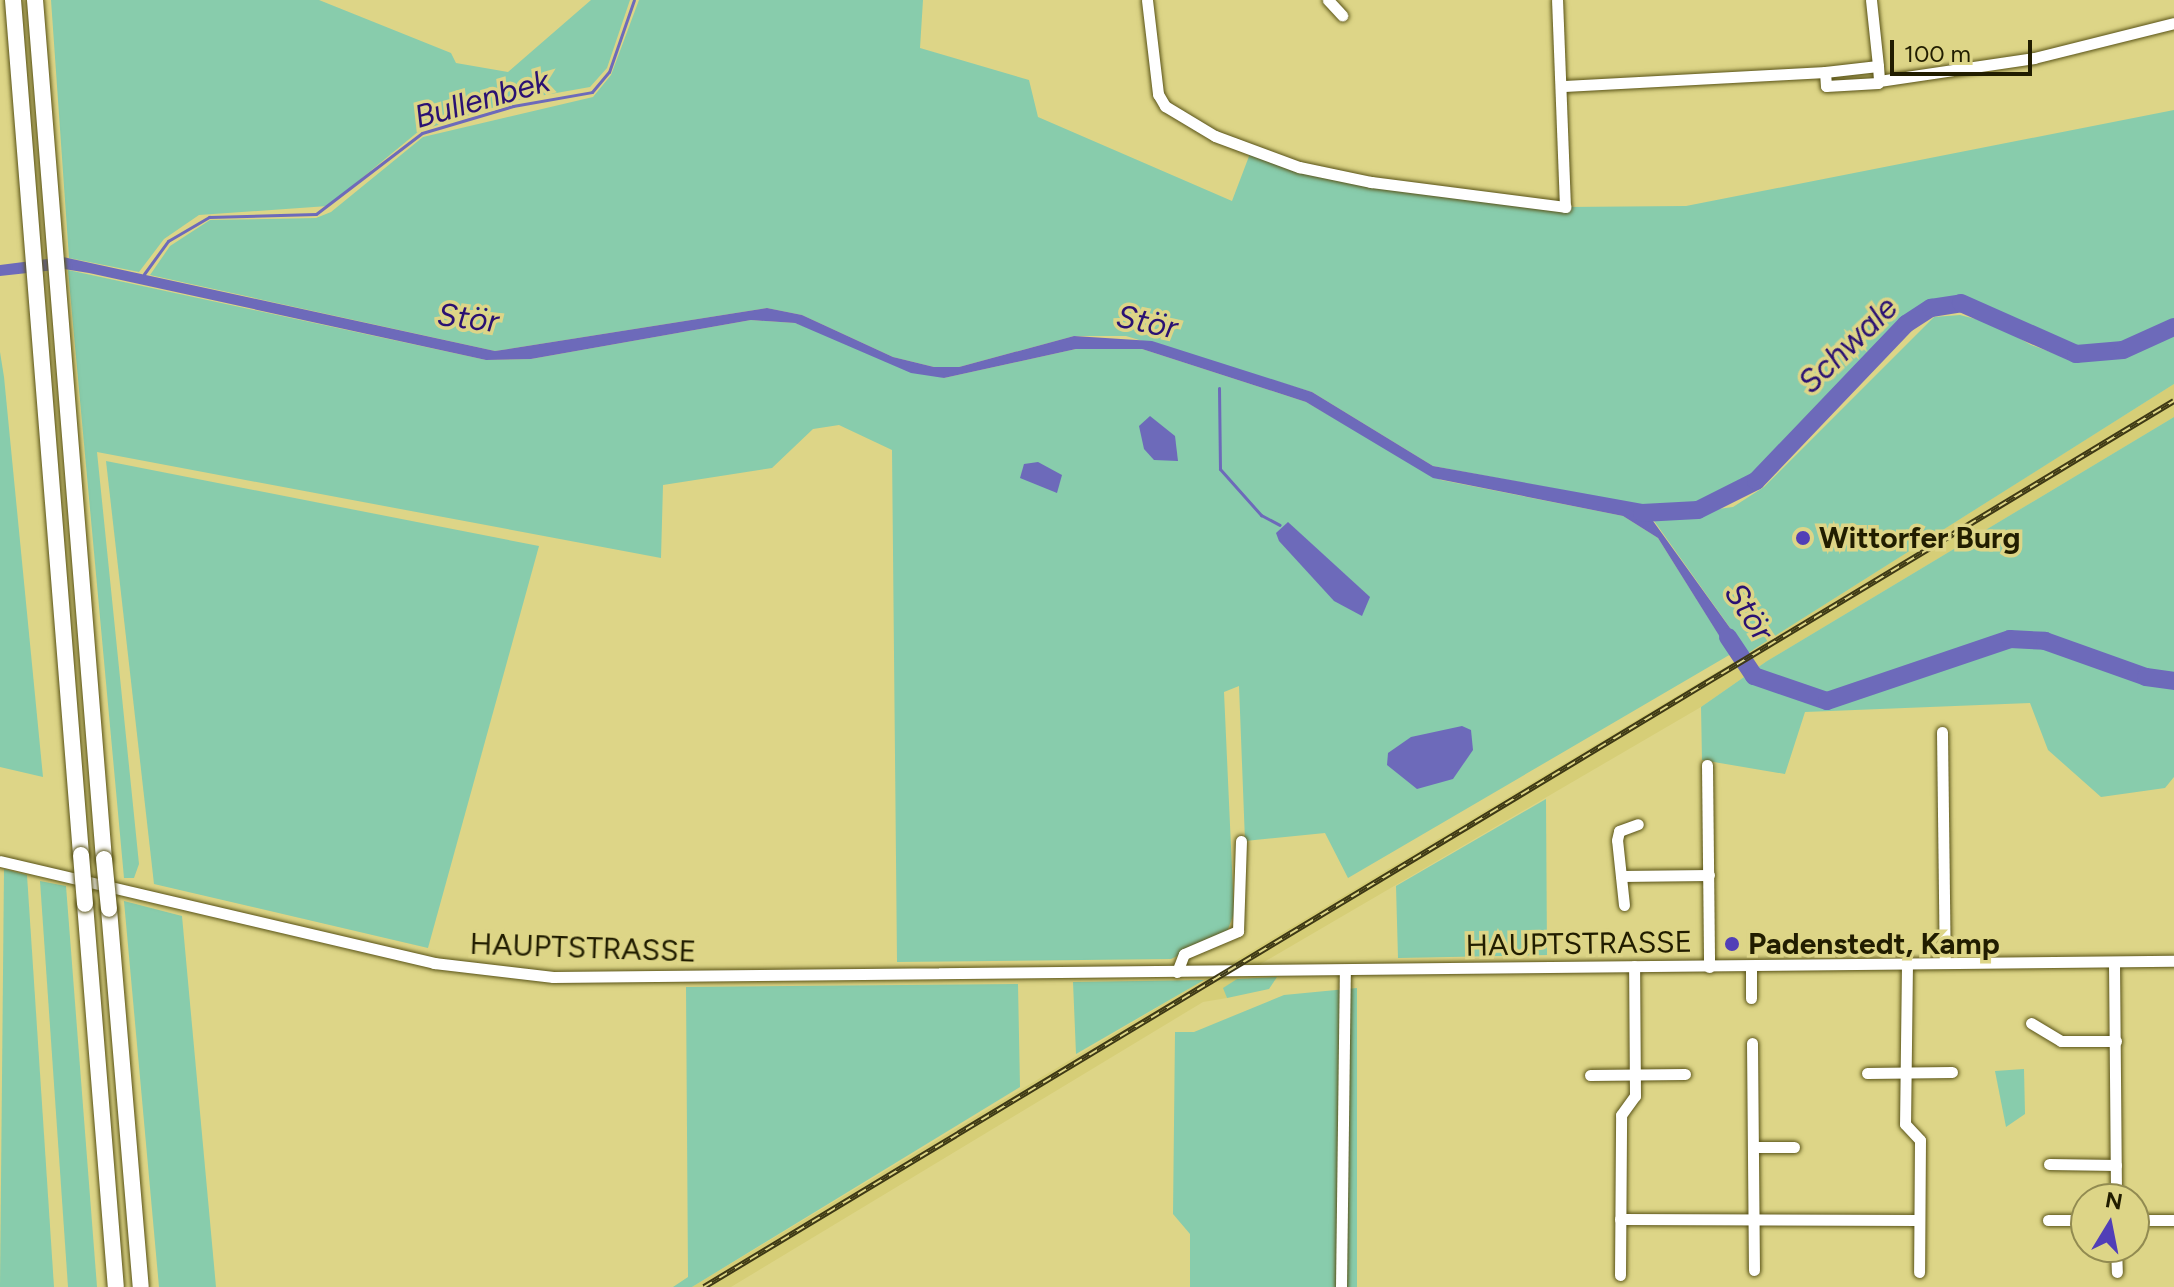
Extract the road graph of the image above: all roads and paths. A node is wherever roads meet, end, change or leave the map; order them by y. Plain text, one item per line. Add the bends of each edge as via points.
1 (13, 0) edge
2 (35, 0) edge
3 (1147, 0) edge
4 (1328, 0) edge
5 (1557, 0) edge
6 (1871, 0) edge
7 (1342, 15) dead end
8 (2174, 23) edge
9 (1878, 66) junction
10 (1825, 72) junction
11 (1879, 81) junction
12 (1565, 86) junction
13 (1942, 732) dead end
14 (1707, 765) dead end
15 (1638, 824) dead end
16 (1241, 841) dead end
17 (0, 861) edge
18 (1709, 875) junction
19 (1621, 876) junction
20 (1624, 905) dead end
21 (2174, 961) edge
22 (1945, 962) junction
23 (2114, 962) junction
24 (1907, 963) junction
25 (1634, 966) junction
26 (1751, 966) junction
27 (1709, 967) junction
28 (1345, 971) junction
29 (1177, 972) junction
30 (1751, 998) dead end
31 (2031, 1023) dead end
32 (2116, 1041) junction
33 (1752, 1043) dead end
34 (1952, 1072) dead end
35 (1867, 1073) dead end
36 (1906, 1073) junction
37 (1685, 1074) dead end
38 (1590, 1075) dead end
39 (1635, 1075) junction
40 (1753, 1147) junction
41 (1794, 1147) dead end
42 (2049, 1164) dead end
43 (2116, 1165) junction
44 (2116, 1183) edge
45 (1620, 1219) junction
46 (1753, 1220) junction
47 (1919, 1220) junction
48 (2048, 1220) dead end
49 (2070, 1220) edge
50 (2150, 1220) edge
51 (2174, 1220) edge
52 (2117, 1263) edge
53 (1754, 1270) dead end
54 (1919, 1272) dead end
55 (2117, 1272) dead end
56 (1620, 1275) dead end
57 (116, 1287) edge
58 (141, 1287) edge
59 (1341, 1287) edge

1 - 57 highway, bridge
2 - 58 highway, bridge
3 - 12 street via 1158,94 1165,106 1215,136 1299,167 1371,182 1565,207
4 - 7 street
5 - 12 street
6 - 9 street
8 - 11 street via 2034,58
9 - 10 street
9 - 11 street
10 - 11 street via 1826,86
10 - 12 street
13 - 22 street
14 - 18 street
15 - 19 street via 1619,831
16 - 29 street via 1238,931 1184,954
17 - 29 street, HAUPTSTRASSE via 434,963 518,975
18 - 19 street
18 - 27 street
19 - 20 street
21 - 23 street, HAUPTSTRASSE
22 - 23 street, HAUPTSTRASSE
22 - 24 street, HAUPTSTRASSE
23 - 32 street
24 - 26 street, HAUPTSTRASSE
24 - 36 street
25 - 27 street, HAUPTSTRASSE
25 - 28 street, HAUPTSTRASSE
25 - 39 street
26 - 27 street, HAUPTSTRASSE
26 - 30 street
28 - 29 street, HAUPTSTRASSE
28 - 59 street
31 - 32 street via 2061,1041
32 - 43 street
33 - 40 street
34 - 36 street
35 - 36 street
36 - 47 street via 1905,1124 1920,1140
37 - 39 street
38 - 39 street
39 - 45 street via 1635,1096 1621,1115
40 - 41 street
40 - 46 street
42 - 43 street
43 - 44 street
45 - 46 street
45 - 56 street
46 - 47 street
46 - 53 street
47 - 54 street
48 - 49 street
50 - 51 street
52 - 55 street

